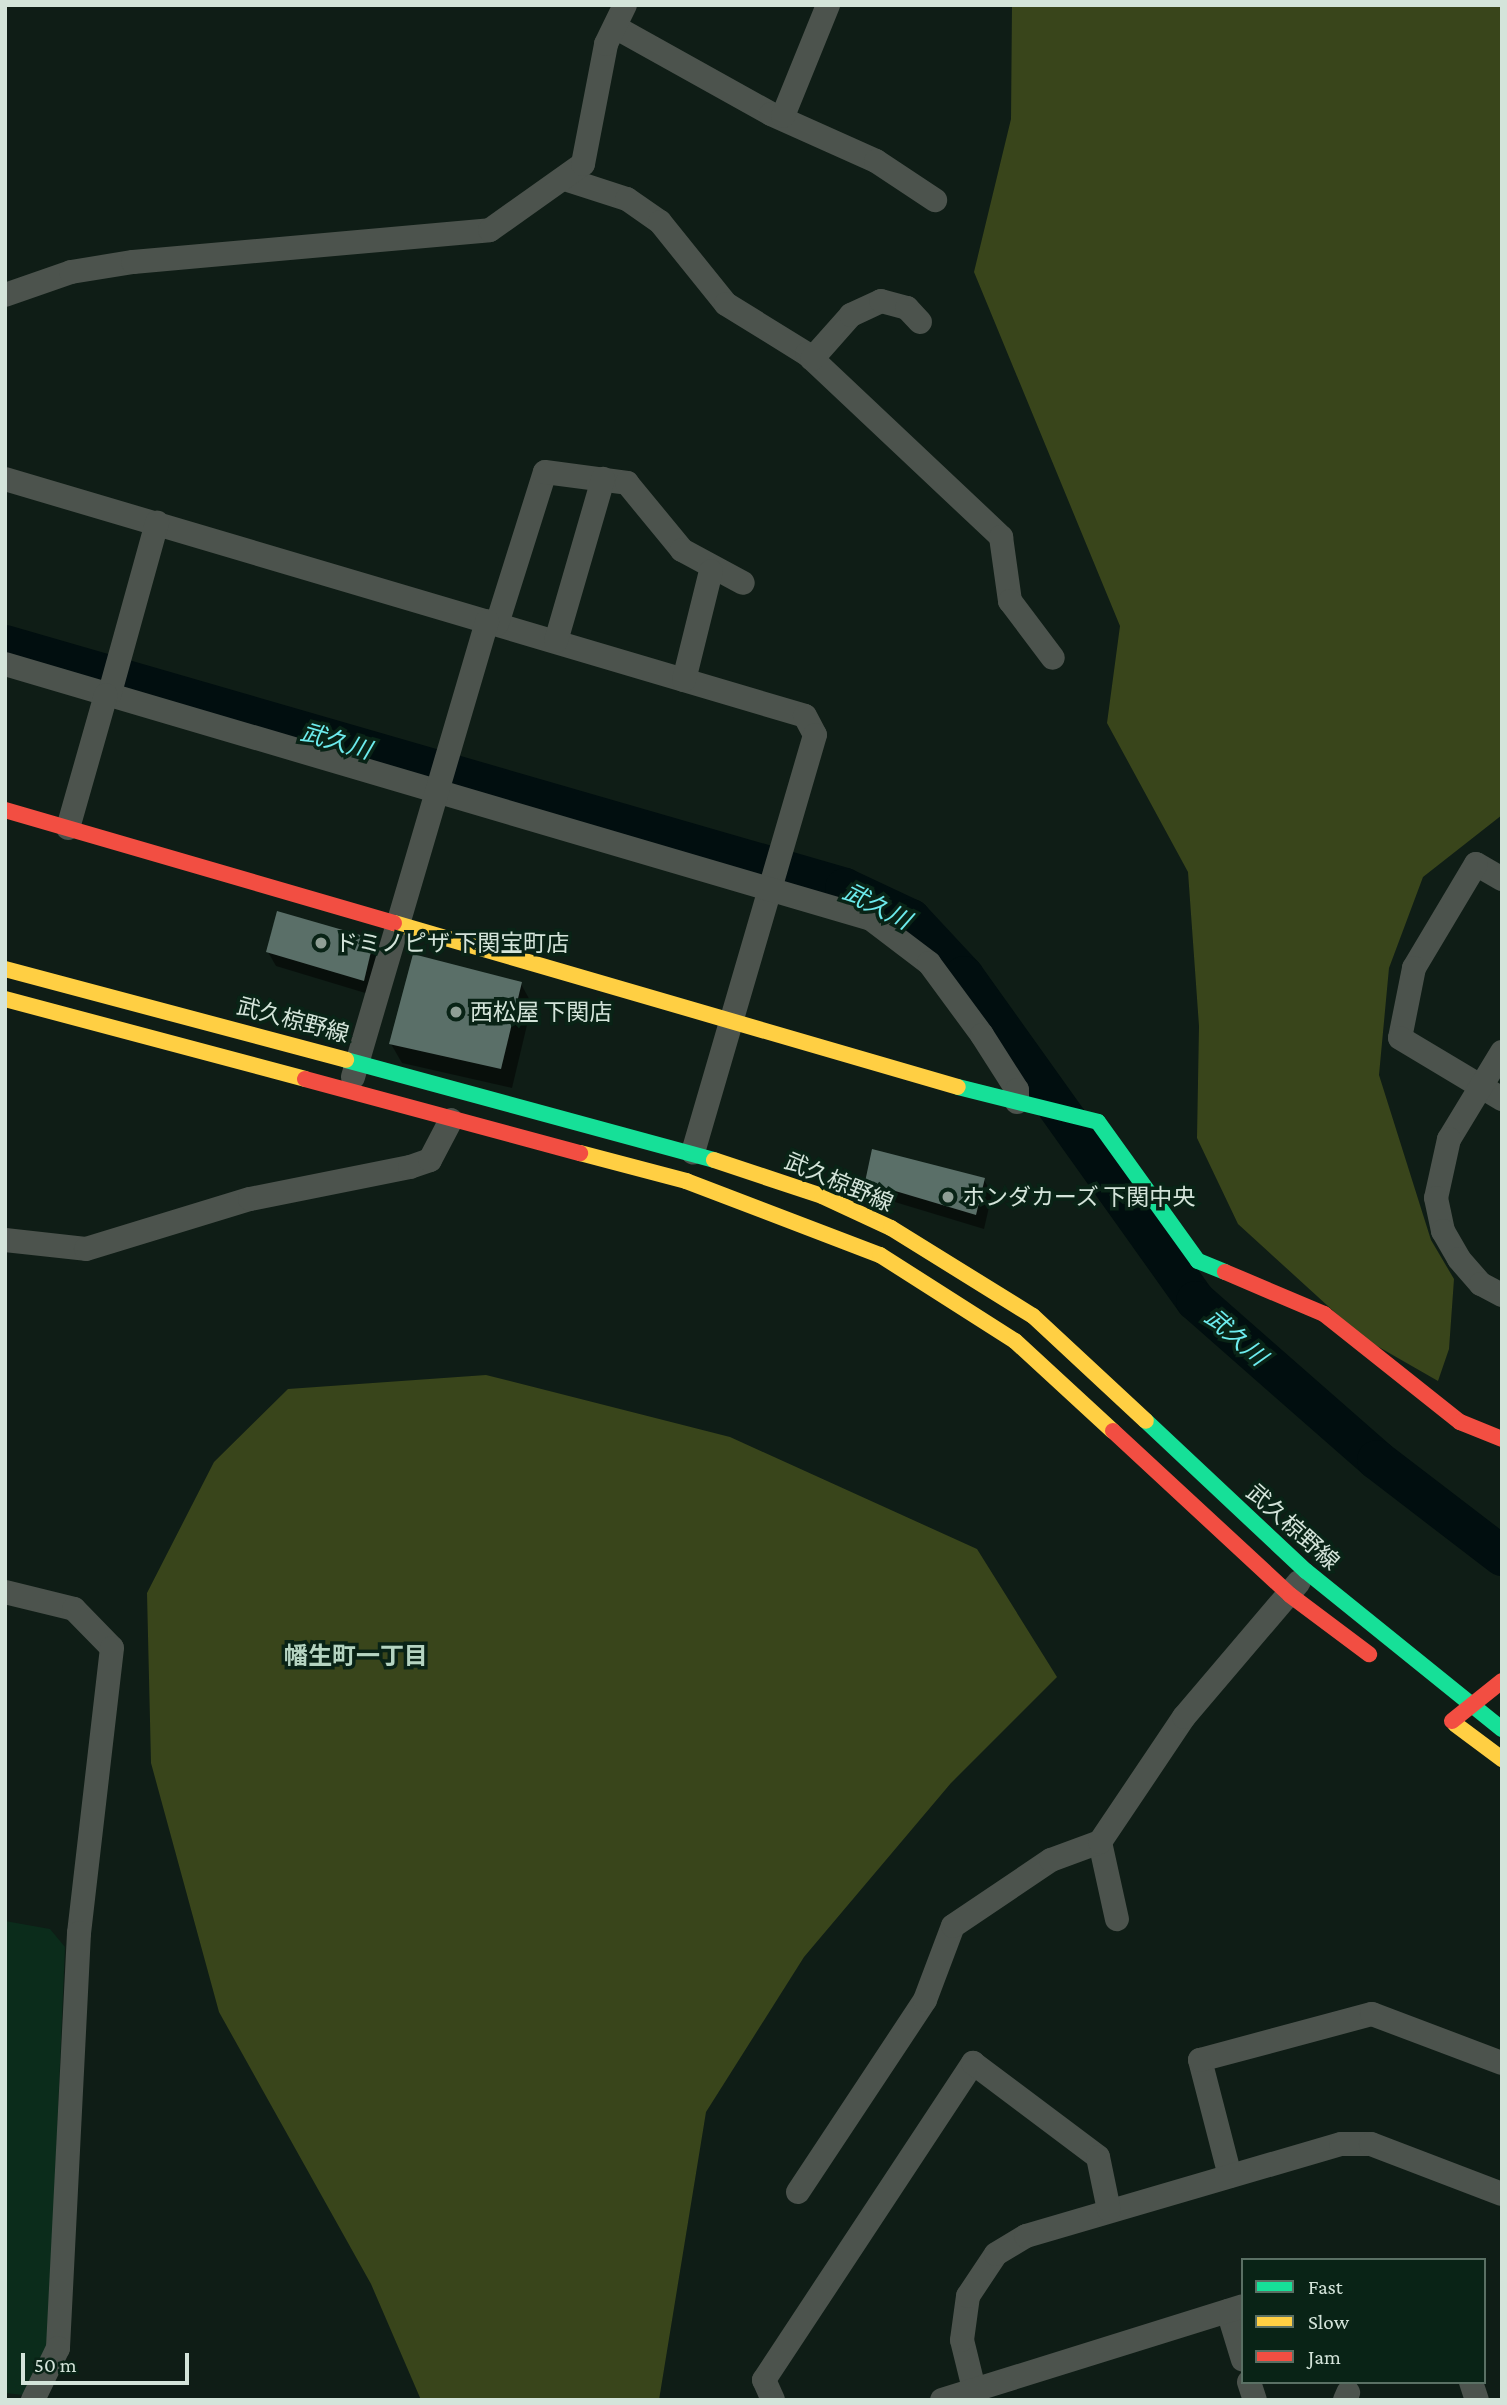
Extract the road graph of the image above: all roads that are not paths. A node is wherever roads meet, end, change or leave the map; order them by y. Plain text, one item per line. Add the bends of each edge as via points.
1 (828, 5) edge
2 (620, 16) edge
3 (783, 117) junction
4 (568, 180) junction
5 (935, 200) dead end
6 (5, 295) edge
7 (920, 322) dead end
8 (812, 359) junction
9 (5, 479) edge
10 (603, 479) junction
11 (157, 523) junction
12 (711, 571) junction
13 (743, 583) dead end
14 (492, 622) junction
15 (556, 641) junction
16 (1054, 658) dead end
17 (5, 664) edge
18 (684, 680) junction
19 (109, 694) junction
20 (437, 789) junction
21 (5, 810) edge
22 (68, 828) junction
23 (1502, 879) edge
24 (771, 885) junction
25 (396, 926) junction
26 (5, 969) edge
27 (5, 999) edge
28 (732, 1021) junction
29 (1502, 1052) edge
30 (357, 1060) junction
31 (349, 1090) junction
32 (1491, 1093) edge
33 (1017, 1102) junction
34 (451, 1119) junction
35 (693, 1153) junction
36 (5, 1240) edge
37 (1502, 1295) edge
38 (1502, 1439) edge
39 (1306, 1571) junction
40 (5, 1592) edge
41 (1290, 1595) junction
42 (1387, 1669) dead end
43 (1502, 1681) edge
44 (1470, 1705) junction
45 (1502, 1729) edge
46 (1502, 1759) edge
47 (1100, 1842) junction
48 (1117, 1919) dead end
49 (1502, 2063) edge
50 (1230, 2176) junction
51 (797, 2192) dead end
52 (1502, 2194) edge
53 (1109, 2210) junction
54 (1235, 2308) edge
55 (1241, 2347) edge
56 (974, 2389) junction
57 (33, 2400) edge
58 (773, 2400) edge
59 (942, 2400) edge

1 - 3 street
2 - 3 street
2 - 4 street via 606,44 592,140
3 - 5 street via 876,161
4 - 6 street via 490,230 134,262 71,272
4 - 8 street via 638,205 674,234 726,304
7 - 8 street via 907,308 881,302 851,315
8 - 16 street via 1002,537 1010,601
9 - 11 street
10 - 12 street via 627,483 659,528
10 - 14 street via 545,472
10 - 15 street
11 - 14 street
11 - 19 street
12 - 13 street
12 - 18 street
14 - 15 street
14 - 20 street
15 - 18 street
17 - 19 street
18 - 24 street via 805,716 816,735
19 - 20 street
19 - 22 street
20 - 24 street
20 - 25 street
21 - 22 main road
22 - 25 main road
23 - 32 street via 1476,864 1414,968 1400,1038
24 - 28 street
24 - 33 street via 871,919 910,943 982,1035 1017,1090
25 - 28 main road
25 - 30 street
26 - 30 main road, 武久椋野線
27 - 31 main road
28 - 33 main road
28 - 35 street
29 - 32 street
30 - 31 street
30 - 35 main road, 武久椋野線
31 - 34 main road
32 - 37 street via 1440,1160 1436,1198 1453,1251 1481,1284
33 - 38 main road via 1042,1112 1098,1122 1199,1261 1324,1314 1460,1422
34 - 36 street via 430,1160 410,1167 250,1199 86,1250
34 - 41 main road via 745,1199 901,1267 1024,1350
35 - 39 main road, 武久椋野線 via 822,1196 966,1270 1033,1317
39 - 41 street
39 - 44 main road, 武久椋野線
40 - 57 street via 74,1609 111,1648 79,1933 58,2348
41 - 42 main road
41 - 47 street via 1184,1717
43 - 44 main road
44 - 45 main road, 武久椋野線
44 - 46 main road via 1446,1717
47 - 48 street
47 - 51 street via 1051,1860 953,1926 925,2000
49 - 50 street via 1372,2014 1200,2060
50 - 52 street via 1318,2147 1357,2142
50 - 53 street
53 - 56 street via 1026,2236 986,2265 968,2297 962,2330
53 - 58 street via 1098,2157 973,2063 764,2380
54 - 55 street
54 - 56 street
56 - 59 street

